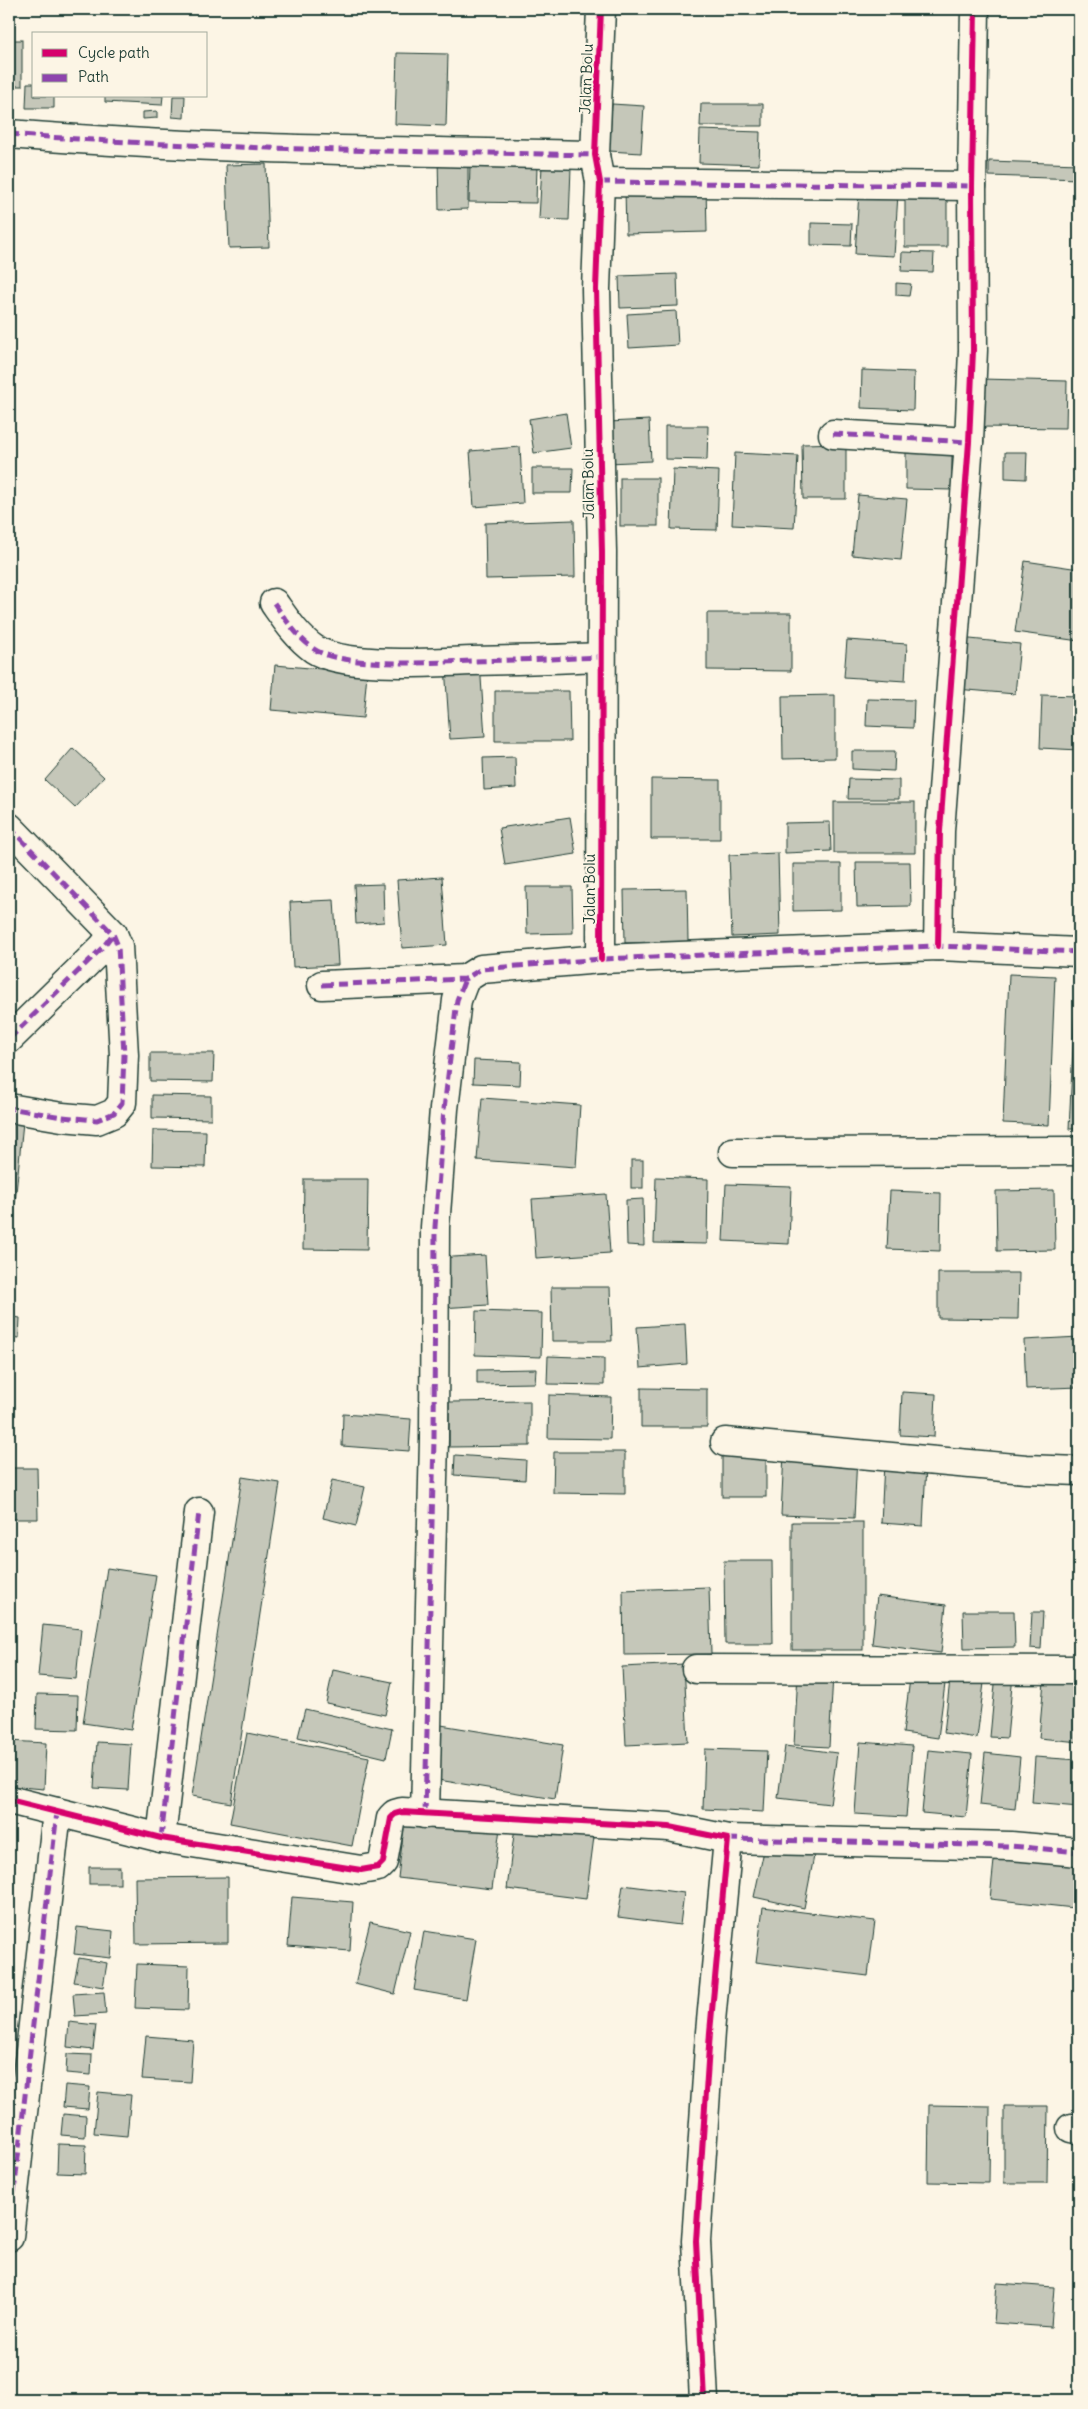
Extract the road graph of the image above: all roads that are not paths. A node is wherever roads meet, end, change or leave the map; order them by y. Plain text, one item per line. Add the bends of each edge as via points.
1 (601, 9) edge
2 (975, 9) edge
3 (9, 134) edge
4 (595, 156) junction
5 (600, 182) junction
6 (972, 186) junction
7 (834, 434) dead end
8 (969, 442) junction
9 (274, 603) dead end
10 (601, 657) junction
11 (9, 828) edge
12 (113, 934) junction
13 (938, 946) junction
14 (1079, 952) edge
15 (601, 959) junction
16 (465, 979) junction
17 (322, 985) dead end
18 (9, 1039) edge
19 (9, 1108) edge
20 (1079, 1151) edge
21 (733, 1152) dead end
22 (725, 1442) dead end
23 (1079, 1471) edge
24 (199, 1512) dead end
25 (696, 1669) dead end
26 (1079, 1670) edge
27 (9, 1800) edge
28 (58, 1812) junction
29 (425, 1814) junction
30 (161, 1838) junction
31 (728, 1839) junction
32 (1079, 1852) edge
33 (9, 2237) edge
34 (704, 2400) edge

1 - 4 street, Jalan Bolu
2 - 6 street
3 - 4 street via 242,147
4 - 5 street, Jalan Bolu
5 - 6 street
5 - 10 street, Jalan Bolu via 596,289
6 - 8 street via 973,350
7 - 8 street
8 - 13 street via 942,802
9 - 10 street via 293,630 315,650 366,662
10 - 15 street, Jalan Bolu
11 - 12 street
12 - 18 street
12 - 19 street via 118,946 120,969 124,1055 122,1103 114,1113 97,1120
13 - 14 street
13 - 15 street
15 - 16 street via 481,969
16 - 17 street
16 - 29 street via 456,1000 435,1227 434,1439
20 - 21 street
22 - 23 street
24 - 30 street
25 - 26 street
27 - 28 street
28 - 30 street
28 - 33 street
29 - 30 street via 408,1811 395,1814 391,1818 383,1862 378,1867 361,1870
29 - 31 street via 669,1827
31 - 32 street via 1011,1846
31 - 34 street via 710,2032 696,2241

